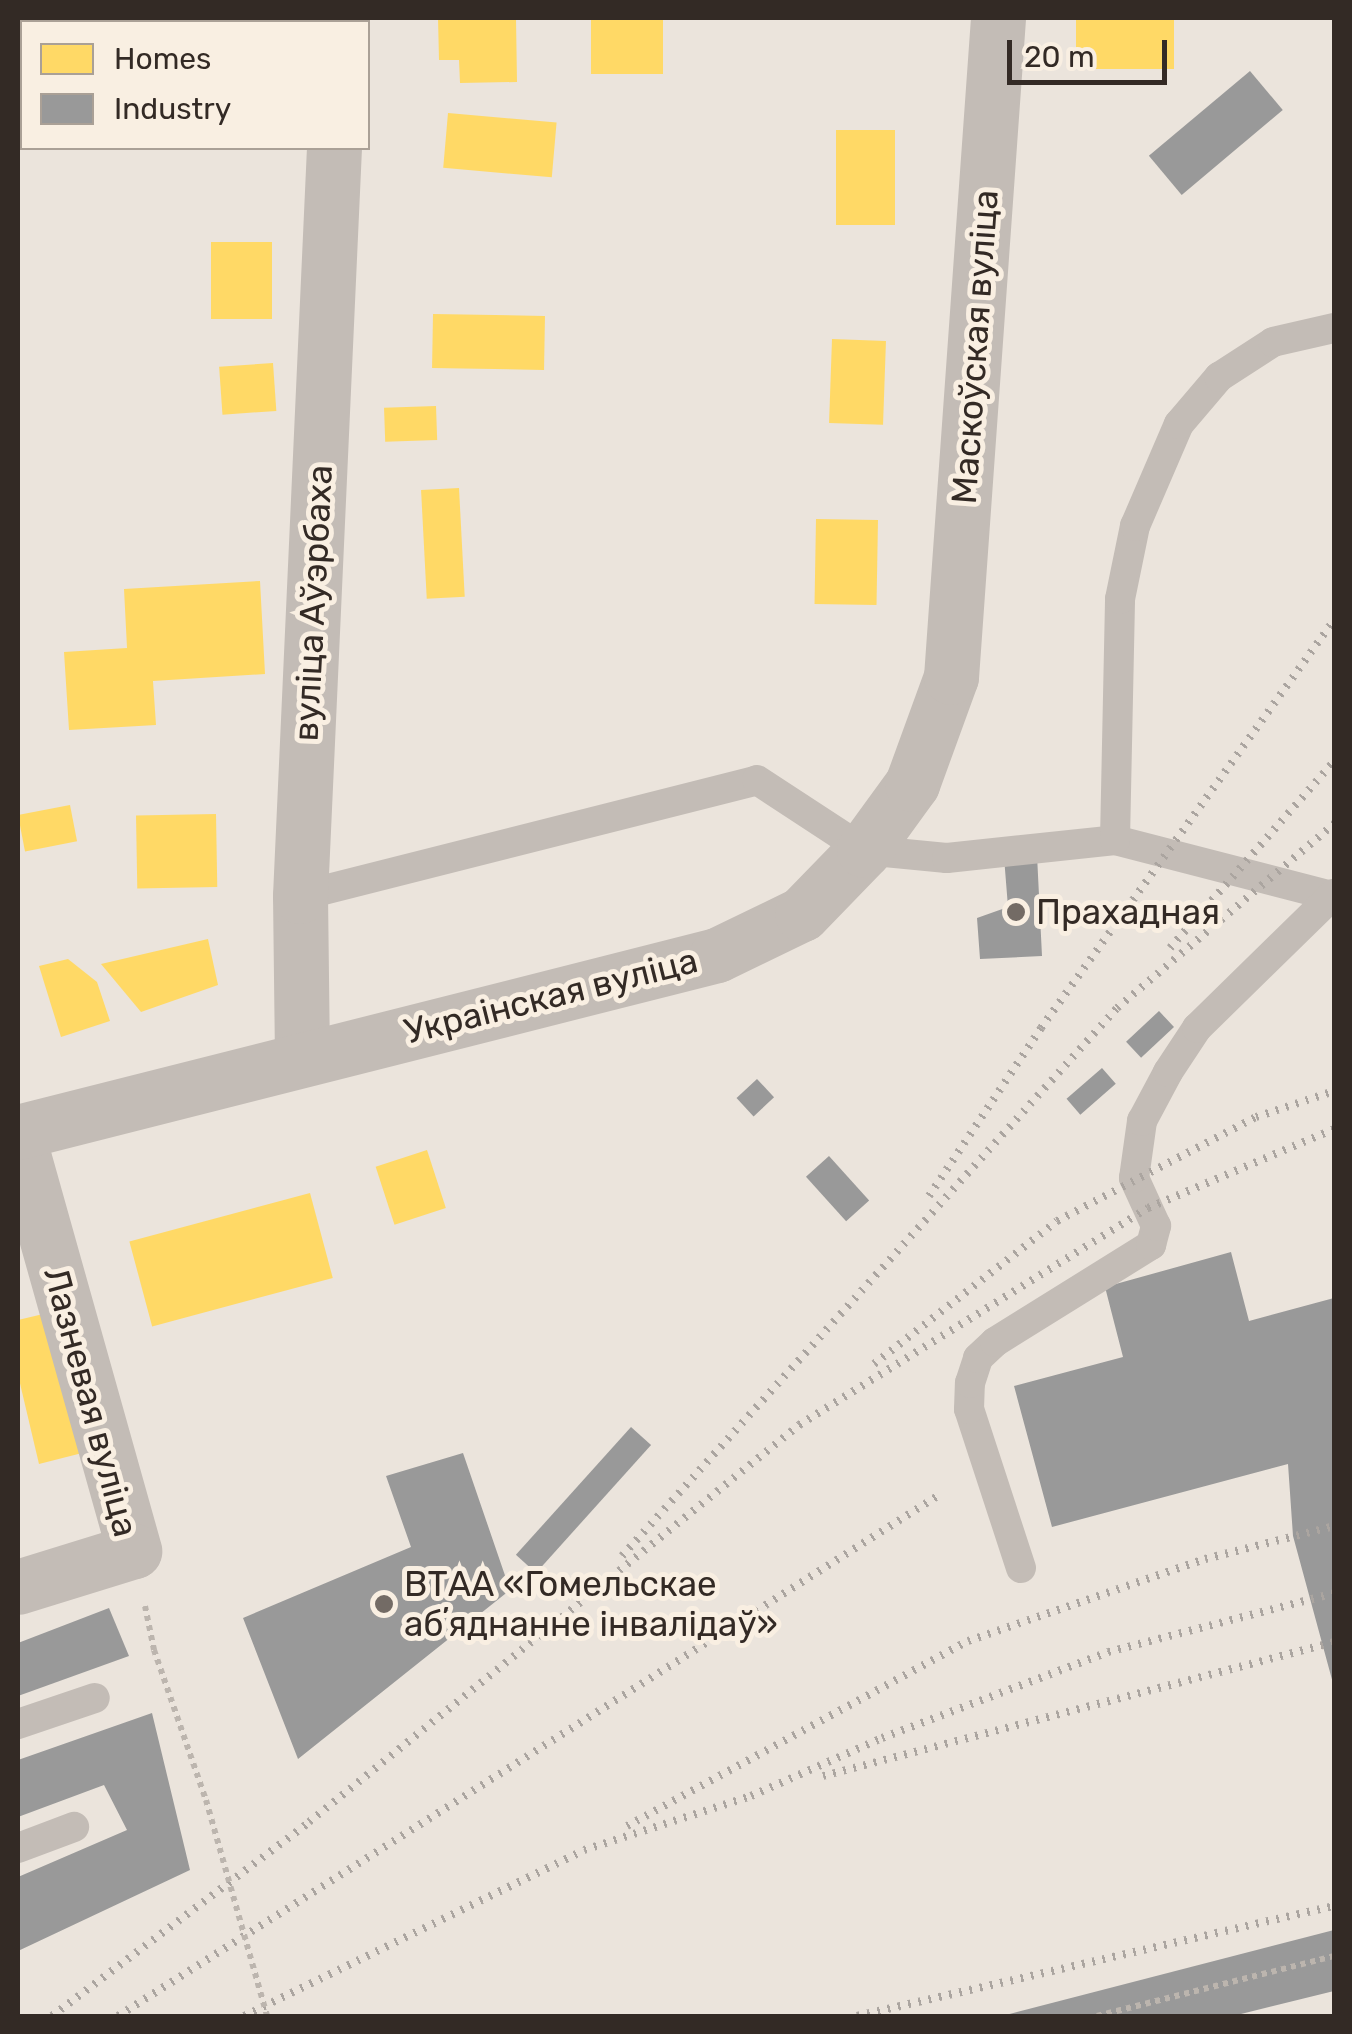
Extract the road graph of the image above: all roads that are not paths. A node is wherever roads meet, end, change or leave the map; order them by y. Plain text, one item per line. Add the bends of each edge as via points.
1 (998, 18) edge
2 (334, 150) edge
3 (1334, 328) edge
4 (951, 676) joint
5 (1114, 840) junction
6 (864, 850) junction
7 (1333, 895) edge
8 (300, 896) junction
9 (302, 1058) junction
10 (18, 1135) edge
11 (1021, 1568) dead end
12 (18, 1587) edge
13 (95, 1698) dead end
14 (18, 1724) edge
15 (74, 1826) dead end
16 (18, 1848) edge

1 - 4 street, Маскоўская вуліца
2 - 8 street, вуліца Аўэрбаха
3 - 5 lane via 1273,342 1219,377 1179,424 1135,526 1120,598
4 - 6 street, Украінская вуліца via 912,784
5 - 6 lane via 947,858
5 - 7 lane
6 - 8 lane via 757,780
6 - 9 street, Украінская вуліца via 802,914 717,955
7 - 11 lane via 1197,1028 1142,1121 1134,1178 1156,1226 1151,1245 978,1358 969,1409
8 - 9 street, вуліца Аўэрбаха
9 - 10 street, Украінская вуліца
10 - 12 street, Лазневая вуліца via 134,1551
13 - 14 lane
15 - 16 lane

